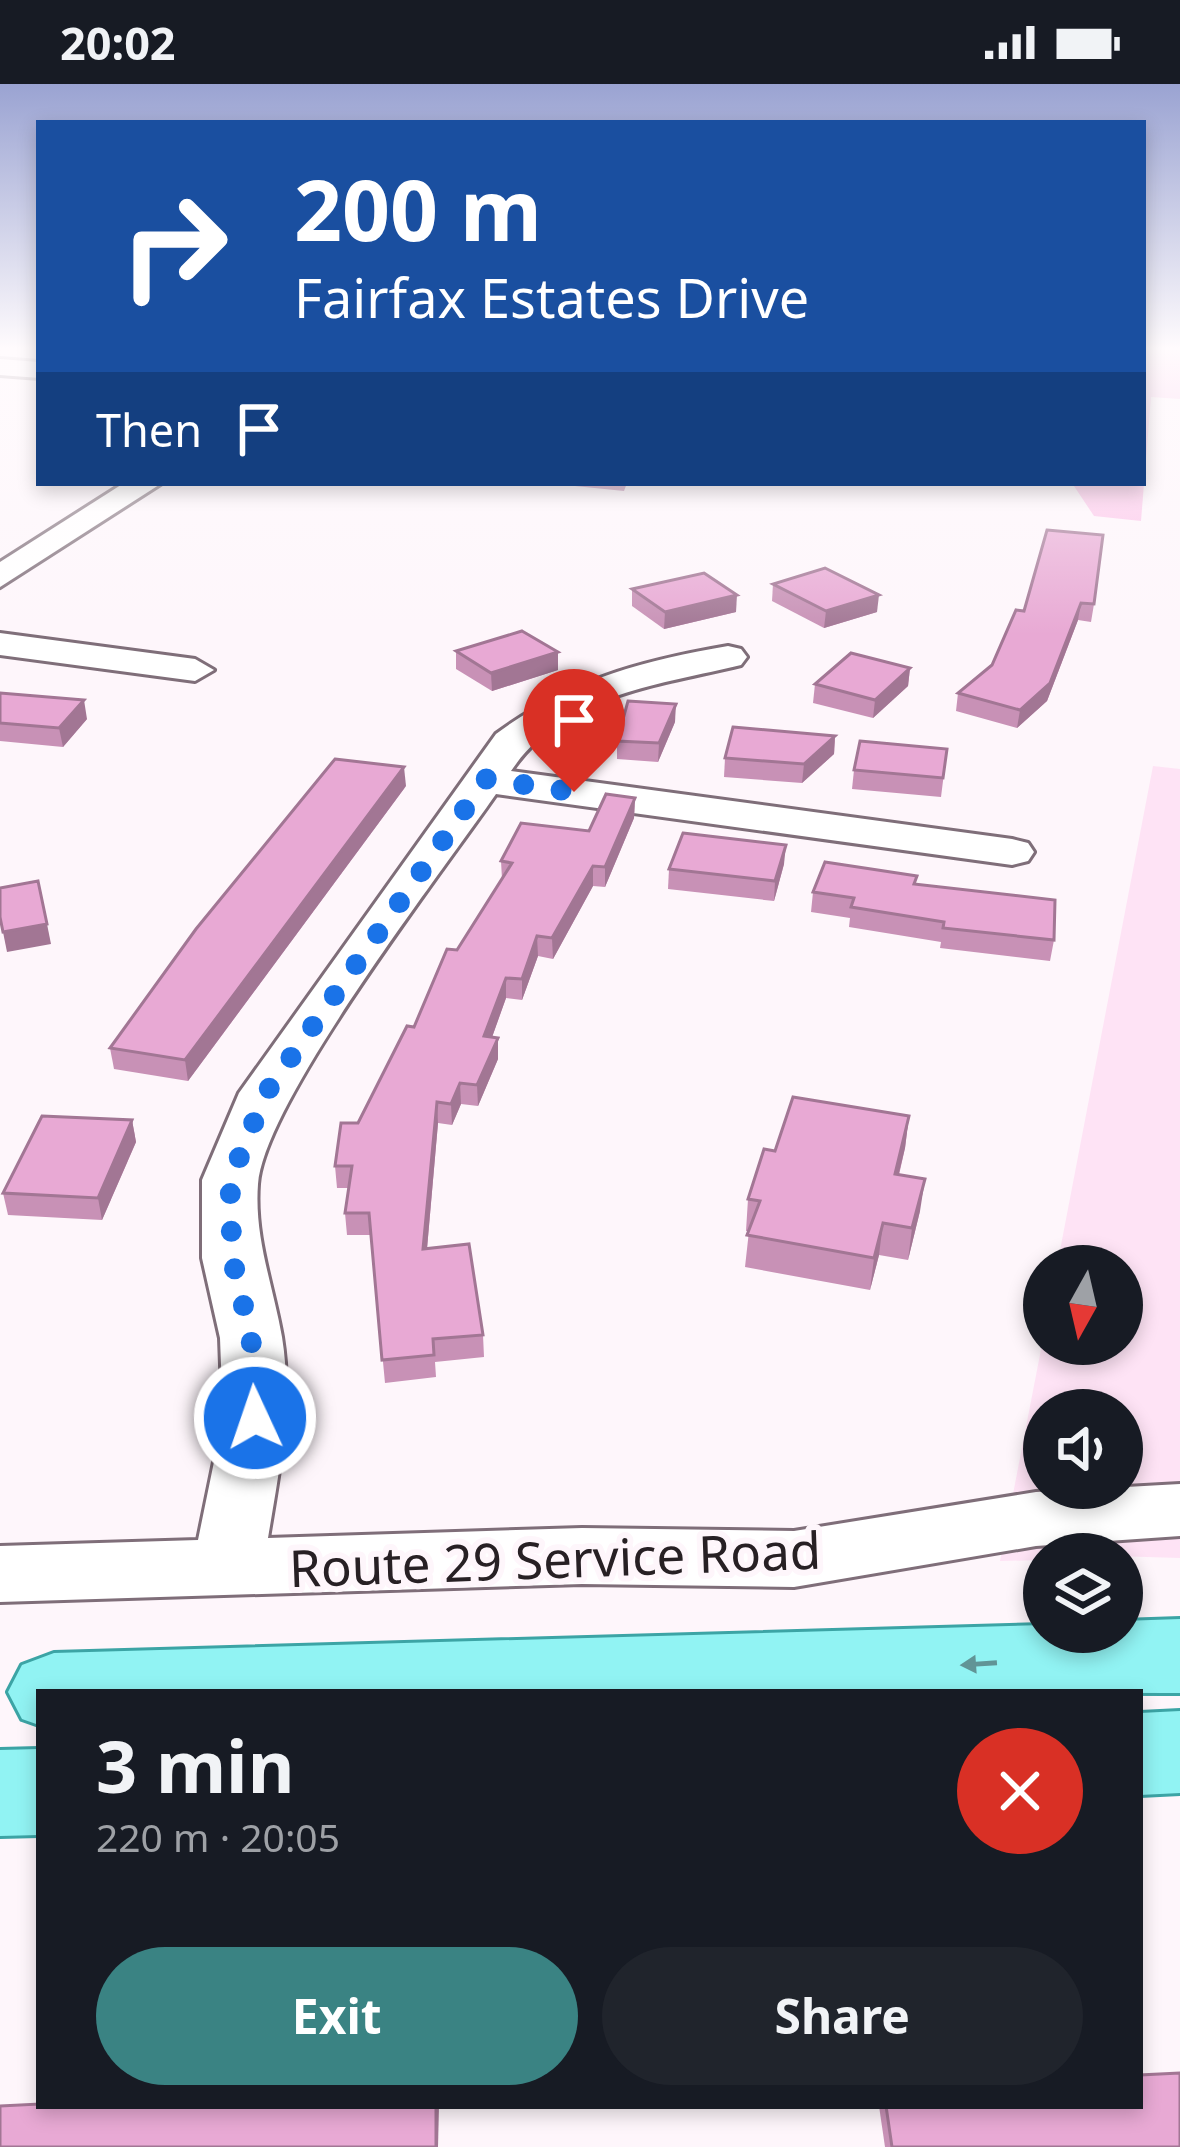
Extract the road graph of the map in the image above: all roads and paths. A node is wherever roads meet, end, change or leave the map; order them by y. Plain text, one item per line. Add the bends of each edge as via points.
1 (141, 486) edge
2 (0, 577) edge
3 (0, 644) edge
4 (728, 657) dead end
5 (195, 670) dead end
6 (486, 779) junction
7 (1012, 852) dead end
8 (1180, 1510) edge
9 (228, 1567) junction
10 (0, 1574) edge
11 (1180, 1656) edge
12 (172, 1689) edge
13 (36, 1693) edge
14 (0, 1694) edge
15 (1180, 1752) edge
16 (1143, 1754) edge
17 (36, 1792) edge
18 (0, 1793) edge

1 - 2 street
3 - 5 street
4 - 6 street via 601,683 510,743
6 - 7 street
6 - 9 street via 266,1093 230,1180 232,1258 251,1337 255,1418
8 - 9 street, Route 29 Service Road via 1036,1519 794,1559
9 - 10 street, Route 29 Service Road
11 -> 12 main road
13 - 14 main road
15 - 16 main road
17 - 18 main road

